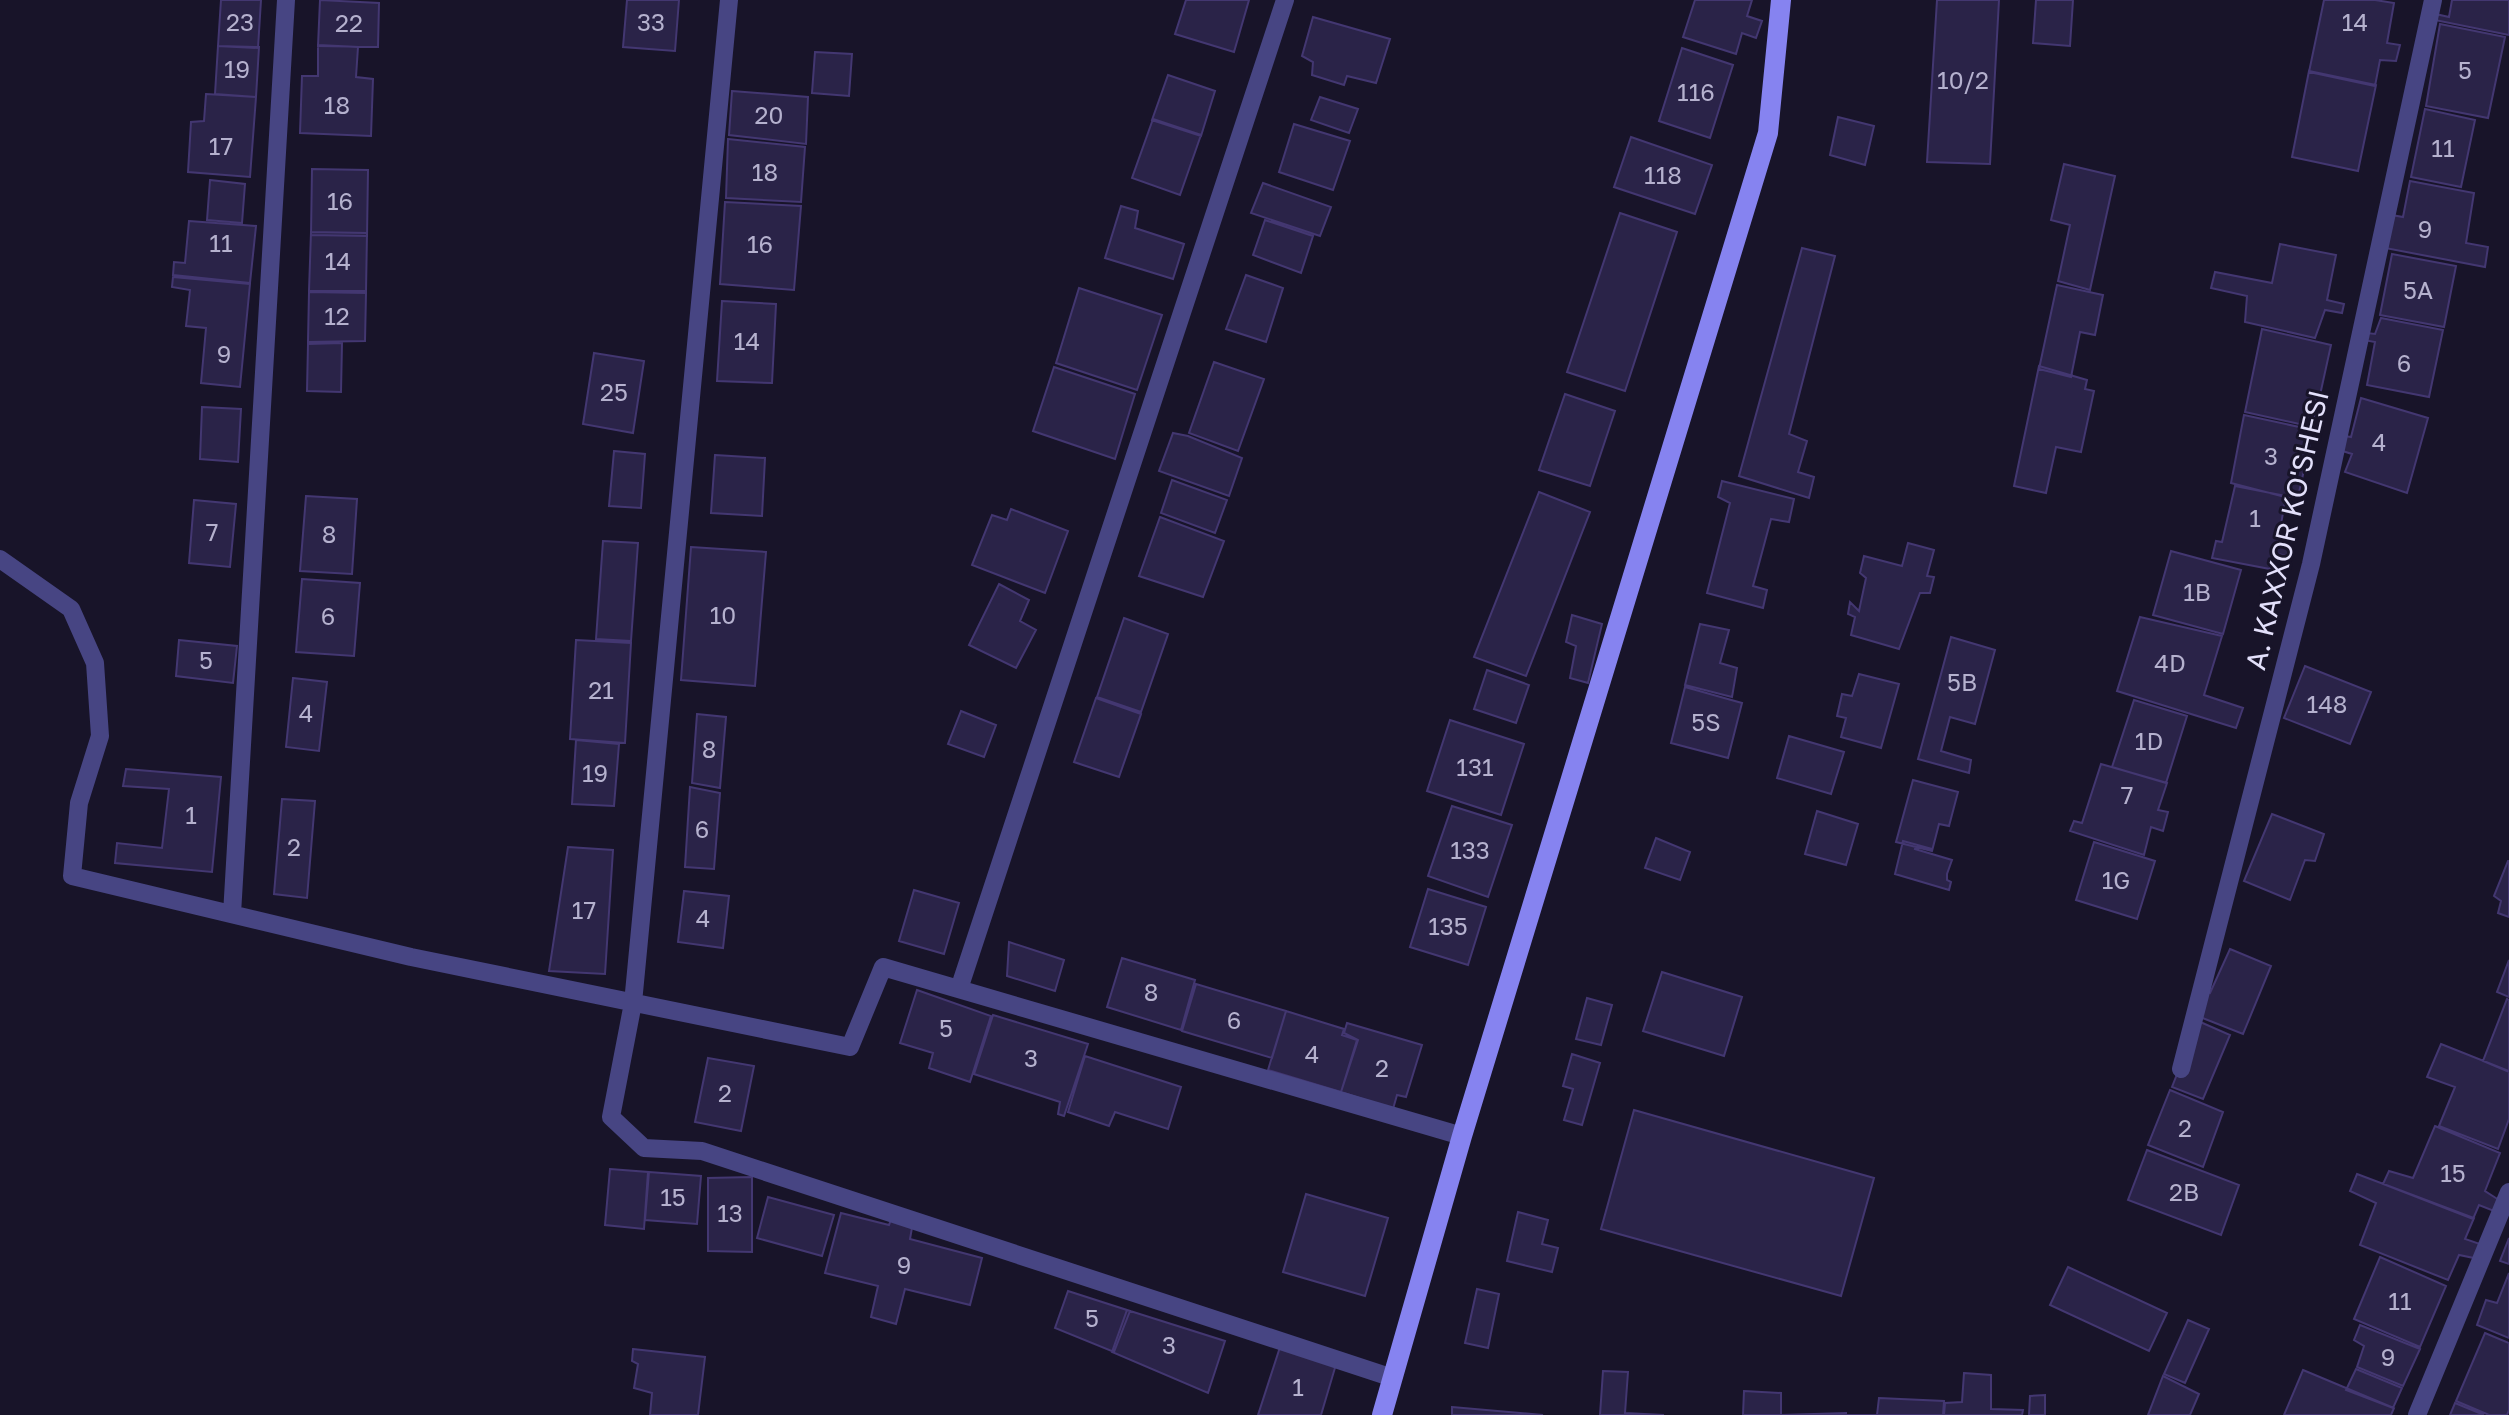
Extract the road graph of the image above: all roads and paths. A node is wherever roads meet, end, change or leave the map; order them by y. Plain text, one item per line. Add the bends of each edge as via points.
1 (286, 0) edge
2 (729, 0) edge
3 (1285, 0) edge
4 (1781, 0) edge
5 (2433, 0) edge
6 (0, 559) edge
7 (232, 914) junction
8 (959, 989) junction
9 (633, 1003) junction
10 (2181, 1069) dead end
11 (1462, 1136) junction
12 (2509, 1192) edge
13 (1393, 1378) junction
14 (1382, 1415) edge
15 (2417, 1415) edge

1 - 7 street
2 - 9 street
3 - 8 street
4 - 11 street via 1768,133
5 - 10 street, A. KAXXOR KO'SHESI via 2311,564
6 - 7 street via 71,609 95,663 100,736 79,803 72,876
7 - 9 street
8 - 9 street via 883,967 850,1047
8 - 11 street
9 - 13 street via 611,1117 644,1148 702,1151
11 - 13 street
12 - 15 street
13 - 14 street

